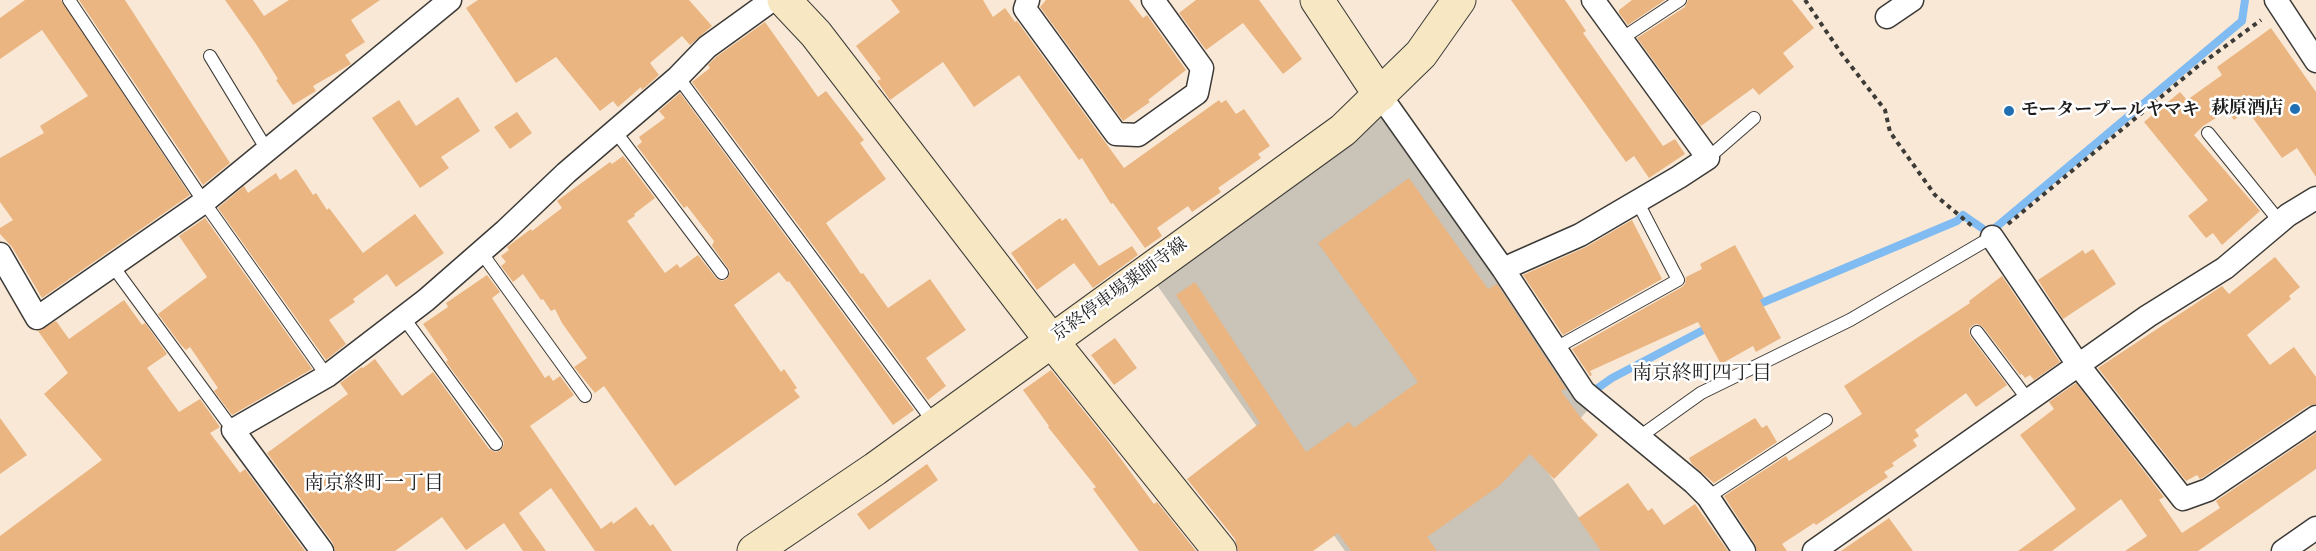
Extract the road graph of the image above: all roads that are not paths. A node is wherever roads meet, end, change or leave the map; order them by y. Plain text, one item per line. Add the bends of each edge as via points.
1 (69, 0) edge
2 (450, 0) edge
3 (772, 0) edge
4 (784, 0) edge
5 (1028, 0) edge
6 (1153, 0) edge
7 (1317, 0) edge
8 (1459, 0) edge
9 (1593, 0) edge
10 (1680, 0) edge
11 (1911, 0) edge
12 (2278, 3) edge
13 (1887, 17) dead end
14 (1621, 39) junction
15 (210, 56) dead end
16 (2316, 61) edge
17 (678, 77) junction
18 (1380, 95) junction
19 (1754, 118) dead end
20 (615, 131) junction
21 (2208, 133) dead end
22 (267, 150) junction
23 (1708, 158) junction
24 (2316, 198) edge
25 (1637, 201) junction
26 (204, 202) junction
27 (2280, 222) junction
28 (1992, 237) joint
29 (481, 252) junction
30 (0, 254) edge
31 (112, 265) junction
32 (1503, 269) junction
33 (722, 273) dead end
34 (403, 318) junction
35 (1977, 332) dead end
36 (1052, 340) junction
37 (1554, 348) junction
38 (2079, 366) junction
39 (327, 376) junction
40 (585, 396) dead end
41 (2029, 401) junction
42 (2316, 417) edge
43 (1826, 420) dead end
44 (935, 424) junction
45 (233, 430) junction
46 (1638, 438) junction
47 (496, 444) dead end
48 (1708, 497) junction
49 (2316, 528) edge
50 (322, 551) edge
51 (754, 551) edge
52 (1220, 551) edge
53 (1744, 551) edge
54 (1814, 551) edge
55 (2283, 551) edge

1 - 26 lane
2 - 22 street
3 - 17 street via 707,47
4 - 36 main road via 816,34
5 - 6 street via 1025,9 1116,134 1138,135 1197,93 1202,68
7 - 18 main road
8 - 18 main road, 京終停車場薬師寺線 via 1421,54
9 - 14 street
10 - 14 lane
11 - 13 street
12 - 16 street
14 - 23 street
15 - 22 lane
17 - 20 street
17 - 44 lane
18 - 32 street
18 - 36 main road, 京終停車場薬師寺線 via 1343,130
19 - 23 lane
20 - 29 street
20 - 33 lane
21 - 27 lane
22 - 26 street
23 - 25 street
24 - 27 street
25 - 32 street via 1580,235
25 - 37 lane via 1678,280
26 - 31 street
26 - 39 lane
27 - 38 street via 2225,268 2148,316
28 - 38 street
28 - 46 lane via 1850,320 1701,393
29 - 34 street
29 - 40 lane
30 - 31 street via 37,318
31 - 45 lane
32 - 37 street
34 - 39 street
34 - 47 lane
35 - 41 lane
36 - 44 main road, 京終停車場薬師寺線
36 - 52 main road
37 - 46 street via 1584,392
38 - 41 street
38 - 42 street via 2183,499 2208,490
39 - 45 street
41 - 54 street
43 - 48 lane
44 - 51 main road, 京終停車場薬師寺線
45 - 50 street
46 - 48 street
48 - 53 street
49 - 55 street

